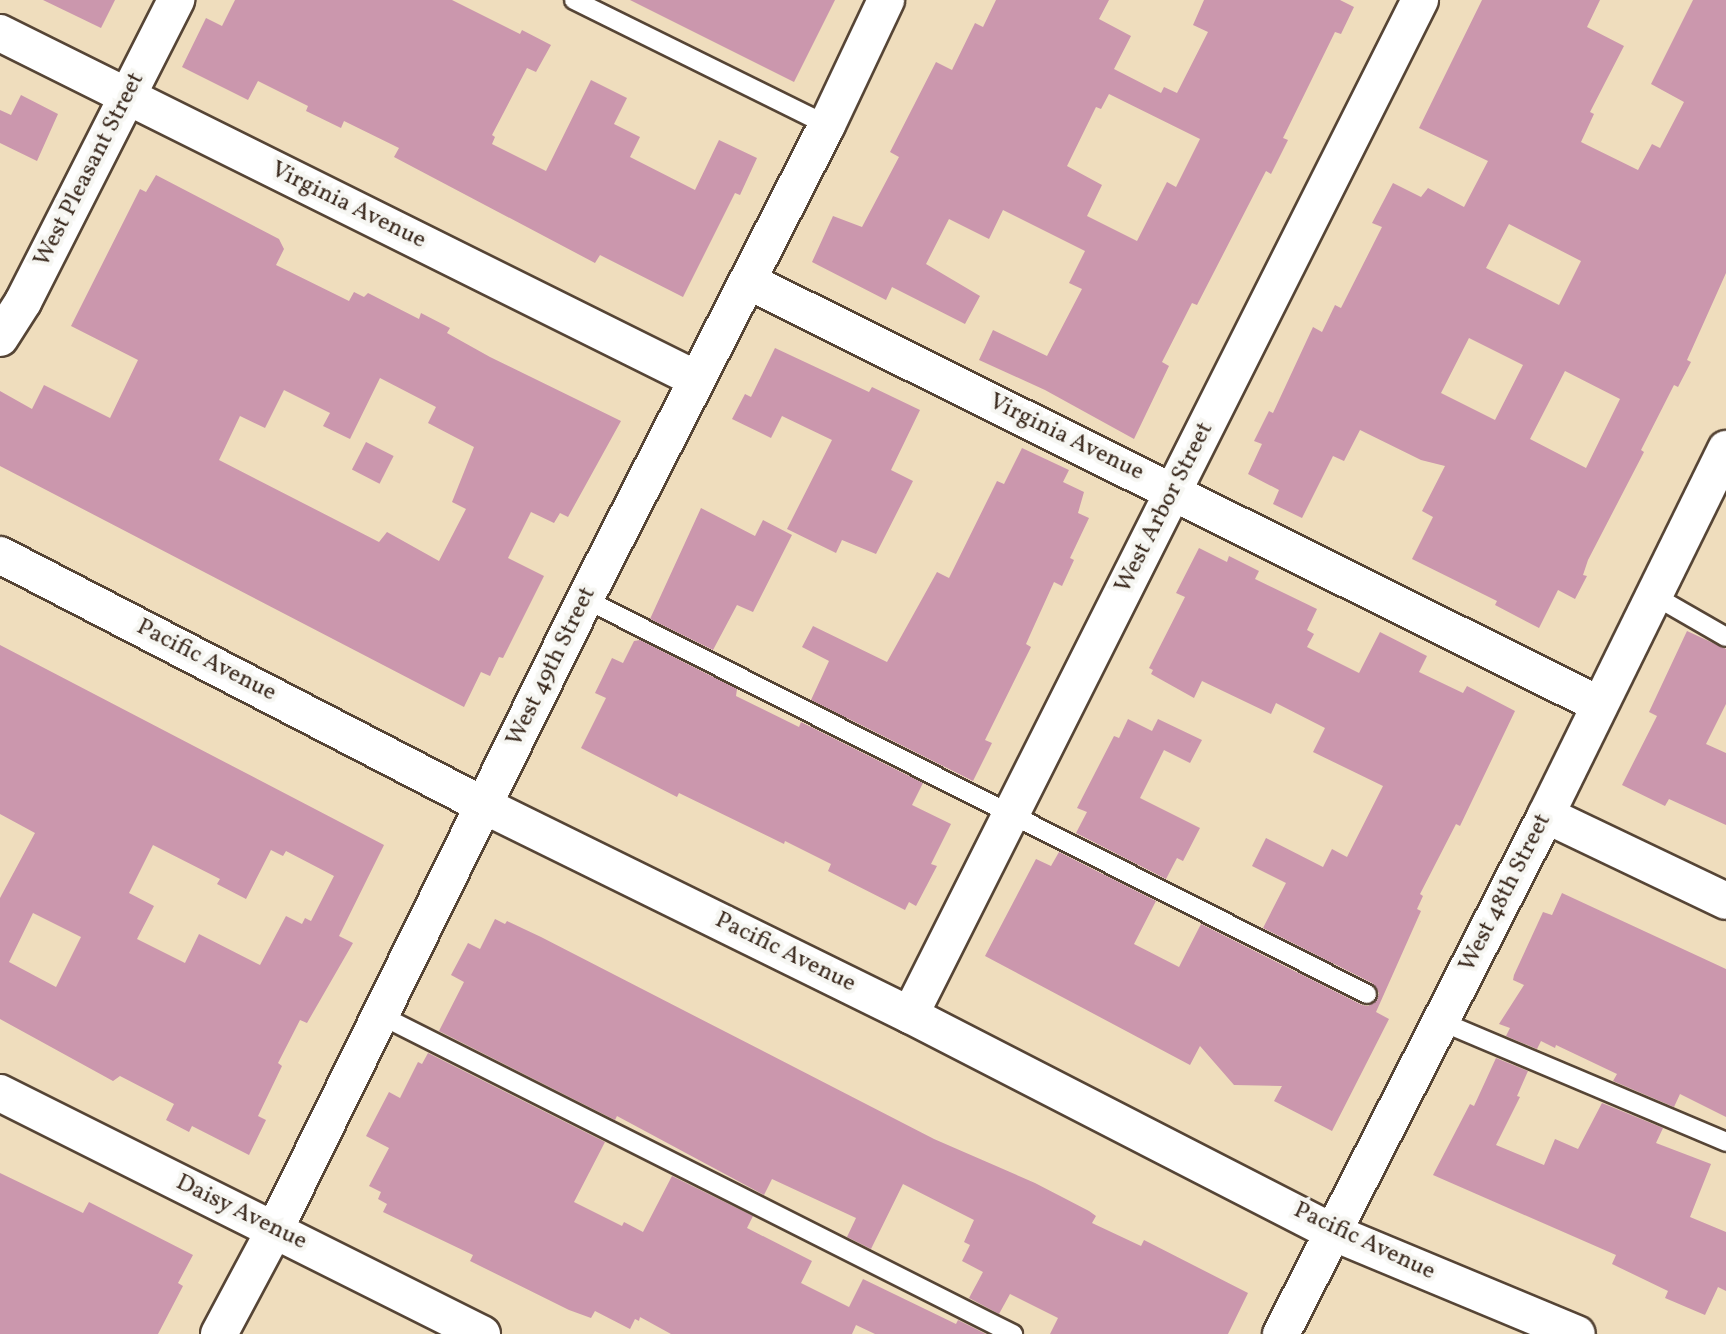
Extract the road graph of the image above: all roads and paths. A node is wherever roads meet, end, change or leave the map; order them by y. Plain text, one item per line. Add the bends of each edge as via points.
1 (176, 0) edge
2 (574, 0) edge
3 (886, 0) edge
4 (1420, 0) edge
5 (0, 33) edge
6 (127, 96) junction
7 (827, 125) junction
8 (748, 281) junction
9 (0, 338) edge
10 (696, 379) junction
11 (1726, 449) edge
12 (1174, 491) junction
13 (0, 555) edge
14 (1653, 595) junction
15 (585, 599) junction
16 (1726, 637) edge
17 (1598, 704) junction
18 (483, 805) junction
19 (1010, 815) junction
20 (1546, 815) junction
21 (1726, 901) edge
22 (1367, 994) dead end
23 (380, 1015) junction
24 (910, 1015) junction
25 (1440, 1021) junction
26 (0, 1093) edge
27 (1726, 1142) edge
28 (275, 1229) junction
29 (1332, 1232) junction
30 (219, 1334) edge
31 (482, 1334) edge
32 (1013, 1334) edge
33 (1281, 1334) edge
34 (1577, 1334) edge

1 - 6 street, West Pleasant Street
2 - 7 lane
3 - 7 street, West 49th Street
4 - 12 street, West Arbor Street
5 - 6 street, Virginia Avenue
6 - 9 street, West Pleasant Street
6 - 10 street, Virginia Avenue
7 - 8 street, West 49th Street
8 - 10 street, West 49th Street
8 - 12 street, Virginia Avenue
10 - 15 street, West 49th Street
11 - 14 street, West 48th Street
12 - 17 street, Virginia Avenue
12 - 19 street, West Arbor Street
13 - 18 street, Pacific Avenue
14 - 16 lane
14 - 17 street, West 48th Street
15 - 18 street, West 49th Street
15 - 19 lane
17 - 20 street, West 48th Street
18 - 23 street, West 49th Street
18 - 24 street, Pacific Avenue
19 - 22 lane
19 - 24 street, West Arbor Street
20 - 21 street
20 - 25 street, West 48th Street
23 - 28 street, West 49th Street
23 - 32 lane
24 - 29 street, Pacific Avenue
25 - 27 lane
25 - 29 street, West 48th Street
26 - 28 street, Daisy Avenue
28 - 30 street, West 49th Street
28 - 31 street, Daisy Avenue
29 - 33 street, West 48th Street
29 - 34 street, Pacific Avenue

